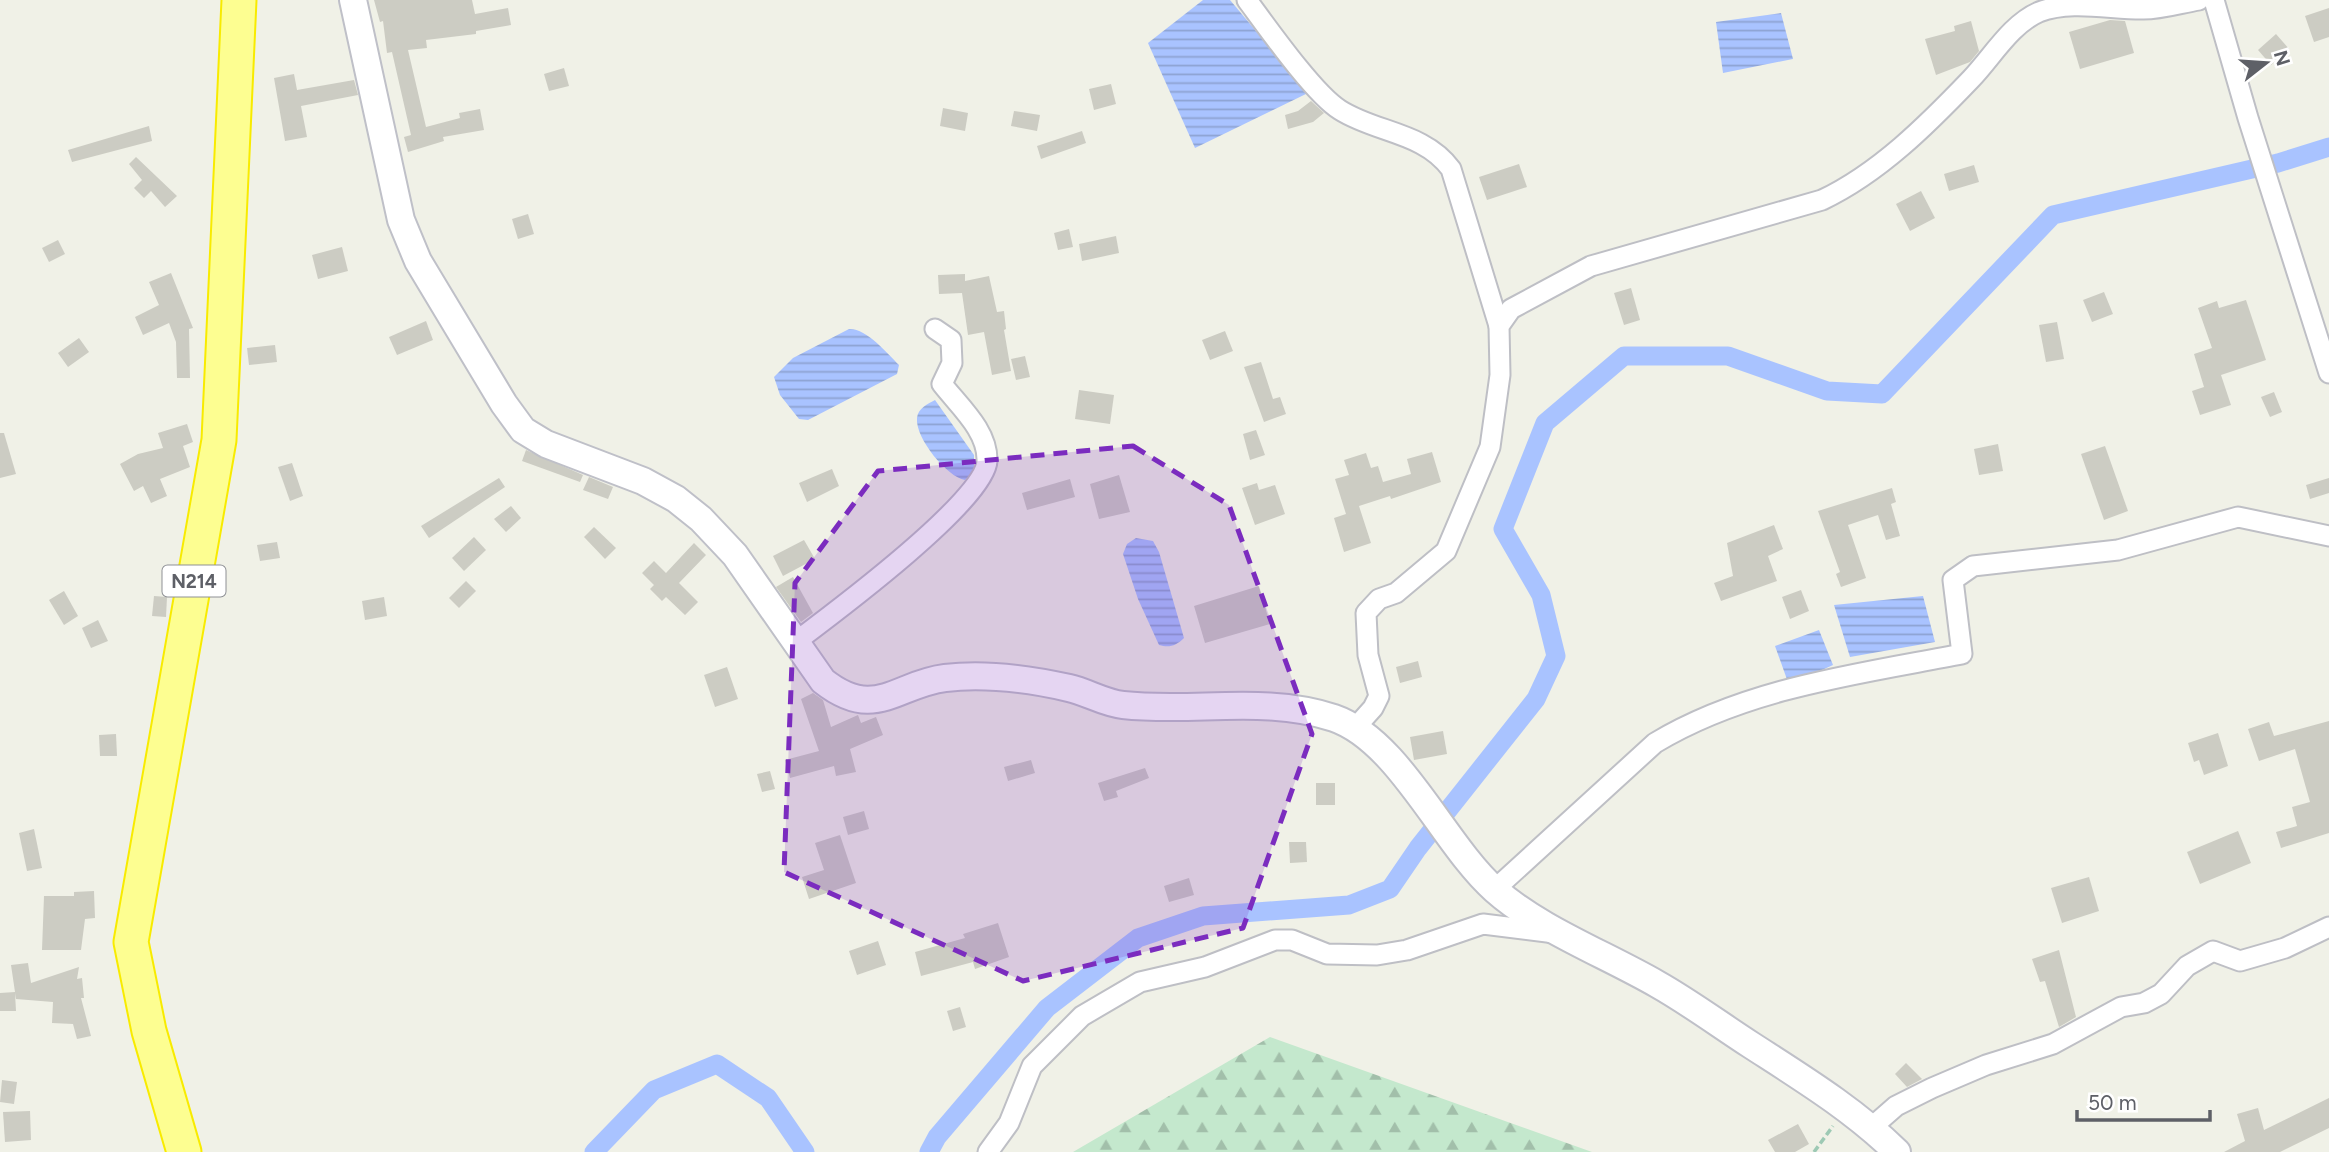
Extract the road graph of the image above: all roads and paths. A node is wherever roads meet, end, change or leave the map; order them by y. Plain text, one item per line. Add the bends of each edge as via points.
1 (239, 0) edge
2 (353, 0) edge
3 (1247, 0) edge
4 (2199, 0) edge
5 (2214, 0) edge
6 (2094, 3) edge
7 (1499, 326) junction
8 (935, 330) dead end
9 (2327, 362) edge
10 (2329, 536) edge
11 (794, 643) junction
12 (1356, 727) junction
13 (1494, 890) junction
14 (2329, 927) edge
15 (1560, 933) junction
16 (1848, 1109) junction
17 (1872, 1127) junction
18 (184, 1152) edge
19 (988, 1152) edge
20 (1814, 1152) edge
21 (1897, 1152) edge

1 - 18 highway, N214 via 219,440 131,942 149,1031
2 - 11 street via 401,220 418,261 504,404 523,430 546,444 643,481 701,519 735,555
3 - 7 street via 1340,111 1440,153 1451,169
4 - 6 street via 2144,10
5 - 9 street
6 - 7 street via 2040,11 2020,24 1868,177 1822,200 1591,266 1511,309
7 - 12 street via 1500,375 1490,447 1446,551 1366,613 1368,655 1379,696
8 - 11 street via 951,341 952,363 943,384 985,439 987,464 975,485 920,544
10 - 13 street via 2238,517 2118,550 1973,566 1953,580 1962,654 1829,680 1734,705 1682,726 1655,743
11 - 12 street via 823,681 837,692 863,700 898,695 941,678 982,675 1071,688 1119,705 1292,707
12 - 13 street via 1385,755
13 - 15 street
14 - 17 street via 2285,948 2240,961 2225,953 2206,954 2144,1003 2121,1007 2053,1044 1932,1088 1896,1106
15 - 16 street via 1658,985
15 - 19 street via 1483,924 1407,950 1377,954 1327,954 1292,940 1275,940 1205,967 1140,982 1082,1016 1032,1066 1009,1123
16 - 17 street
16 - 20 path
17 - 21 street

